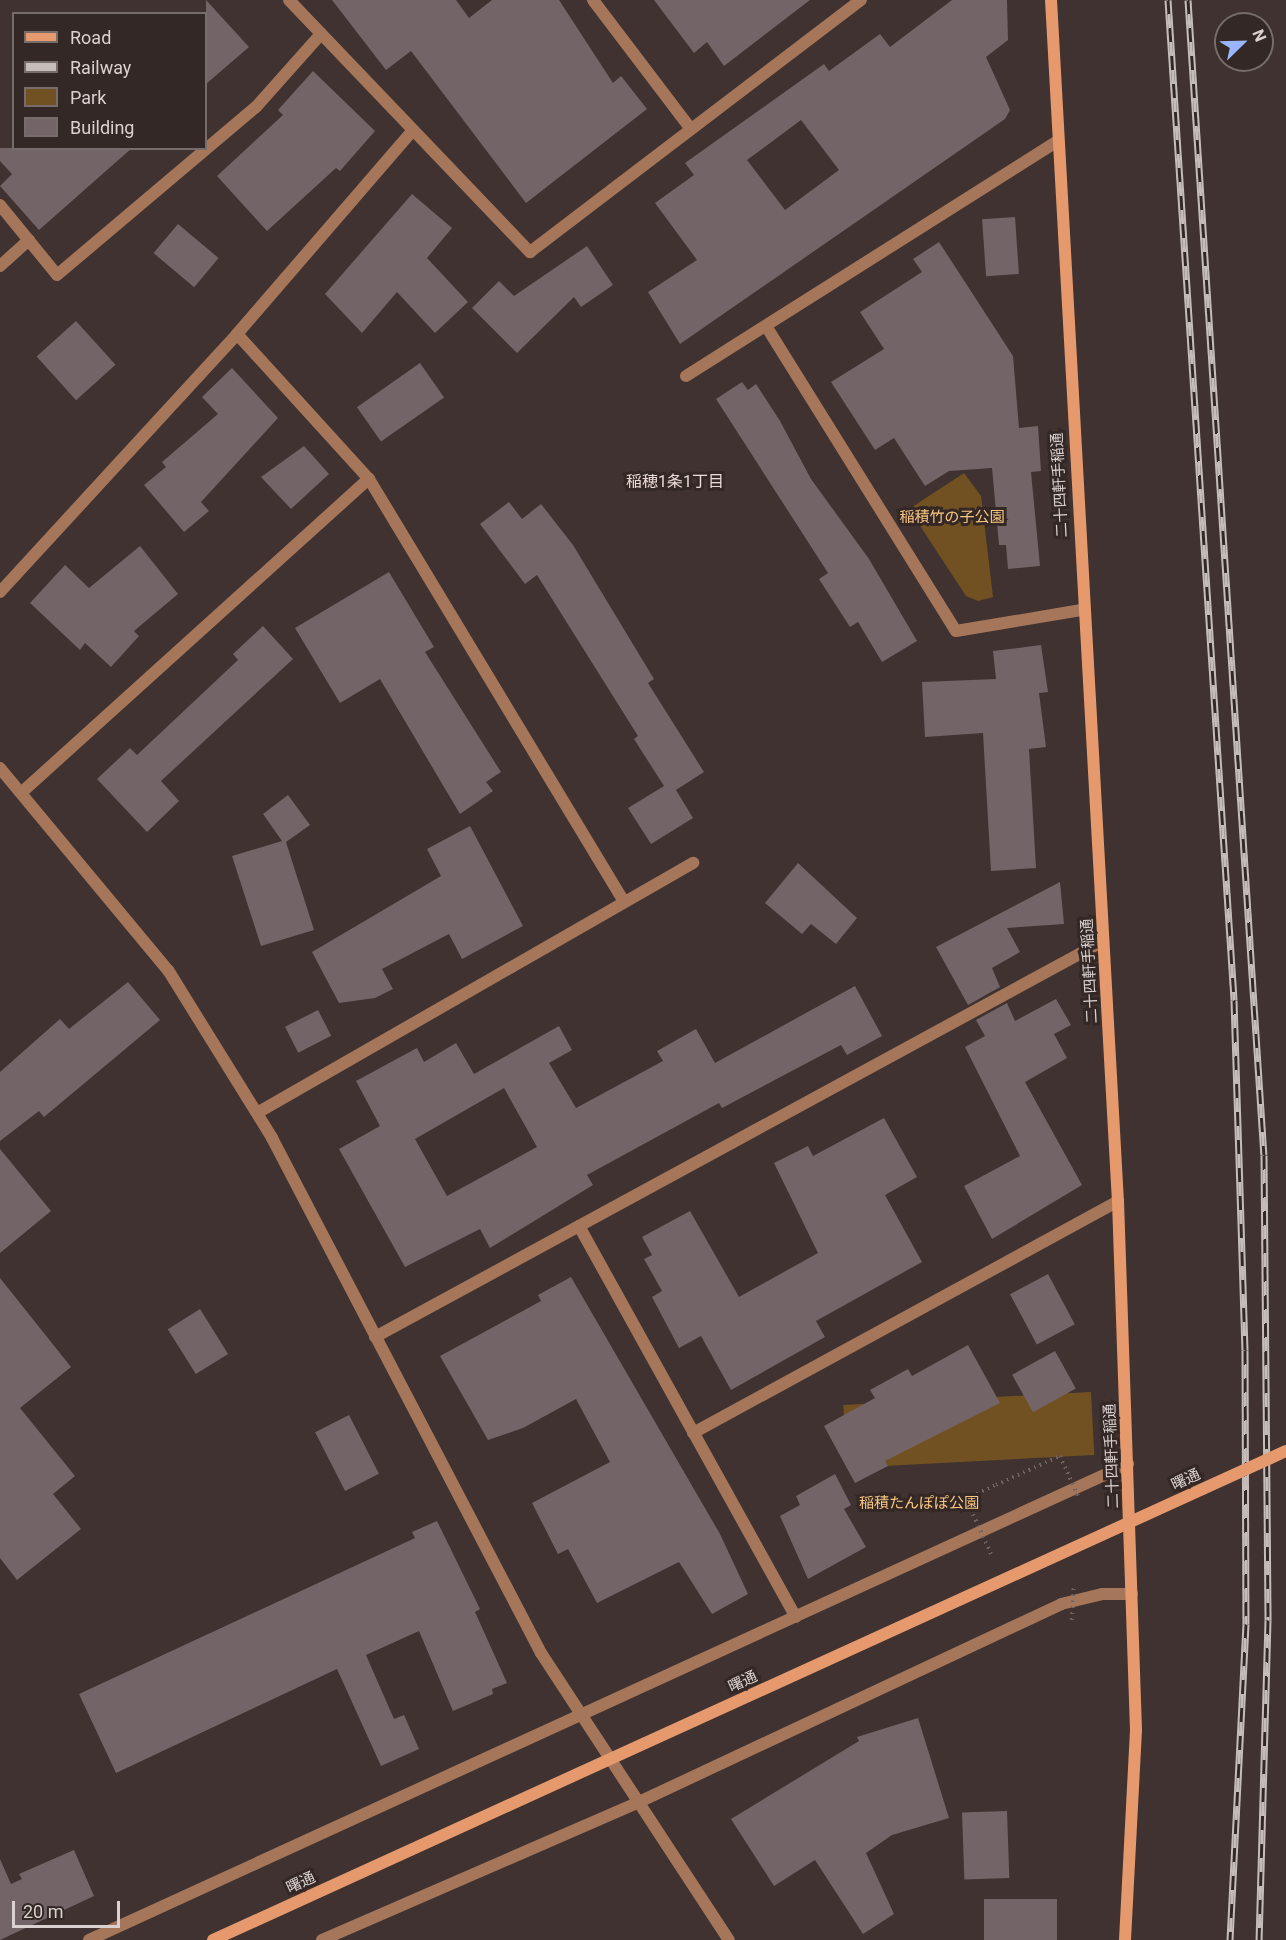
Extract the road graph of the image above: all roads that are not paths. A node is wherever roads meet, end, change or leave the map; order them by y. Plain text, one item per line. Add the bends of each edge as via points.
1 (593, 0) edge
2 (861, 0) edge
3 (1051, 0) edge
4 (291, 1) edge
5 (321, 34) junction
6 (691, 129) junction
7 (413, 130) junction
8 (1058, 141) junction
9 (207, 148) edge
10 (205, 150) edge
11 (0, 205) edge
12 (28, 240) junction
13 (0, 266) edge
14 (766, 326) junction
15 (237, 334) junction
16 (686, 376) dead end
17 (369, 479) junction
18 (0, 592) edge
19 (1081, 610) junction
20 (1, 772) edge
21 (21, 793) junction
22 (693, 863) dead end
23 (624, 902) junction
24 (1103, 941) junction
25 (257, 1113) junction
26 (1118, 1201) junction
27 (579, 1226) junction
28 (375, 1337) junction
29 (693, 1433) junction
30 (1286, 1451) edge
31 (1128, 1464) junction
32 (1132, 1594) junction
33 (796, 1617) junction
34 (583, 1714) junction
35 (639, 1802) junction
36 (89, 1940) edge
37 (213, 1940) edge
38 (322, 1940) edge
39 (729, 1940) edge
40 (1125, 1940) edge

1 - 6 street
2 - 6 street
3 - 8 street, 二十四軒手稲通
4 - 5 street
5 - 7 street
5 - 9 street via 256,107
6 - 7 street via 530,252
7 - 15 street
8 - 14 street
8 - 19 street, 二十四軒手稲通
10 - 12 street via 57,275
11 - 12 street
12 - 13 street
14 - 16 street
14 - 19 street via 956,632
15 - 17 street
15 - 18 street
17 - 21 street
17 - 23 street
19 - 24 street, 二十四軒手稲通
20 - 21 street
21 - 25 street via 168,970
22 - 23 street
23 - 25 street
24 - 26 street, 二十四軒手稲通
24 - 27 street
25 - 28 street
26 - 29 street
26 - 31 street, 二十四軒手稲通
27 - 28 street
27 - 29 street
28 - 34 street via 541,1653
29 - 33 street
30 - 37 street, 曙通, bridge
31 - 32 street, 二十四軒手稲通
31 - 33 street
32 - 35 street via 1102,1594 1061,1604
32 - 40 street, 二十四軒手稲通 via 1136,1731
33 - 34 street
34 - 35 street
34 - 36 street
35 - 38 street
35 - 39 street

